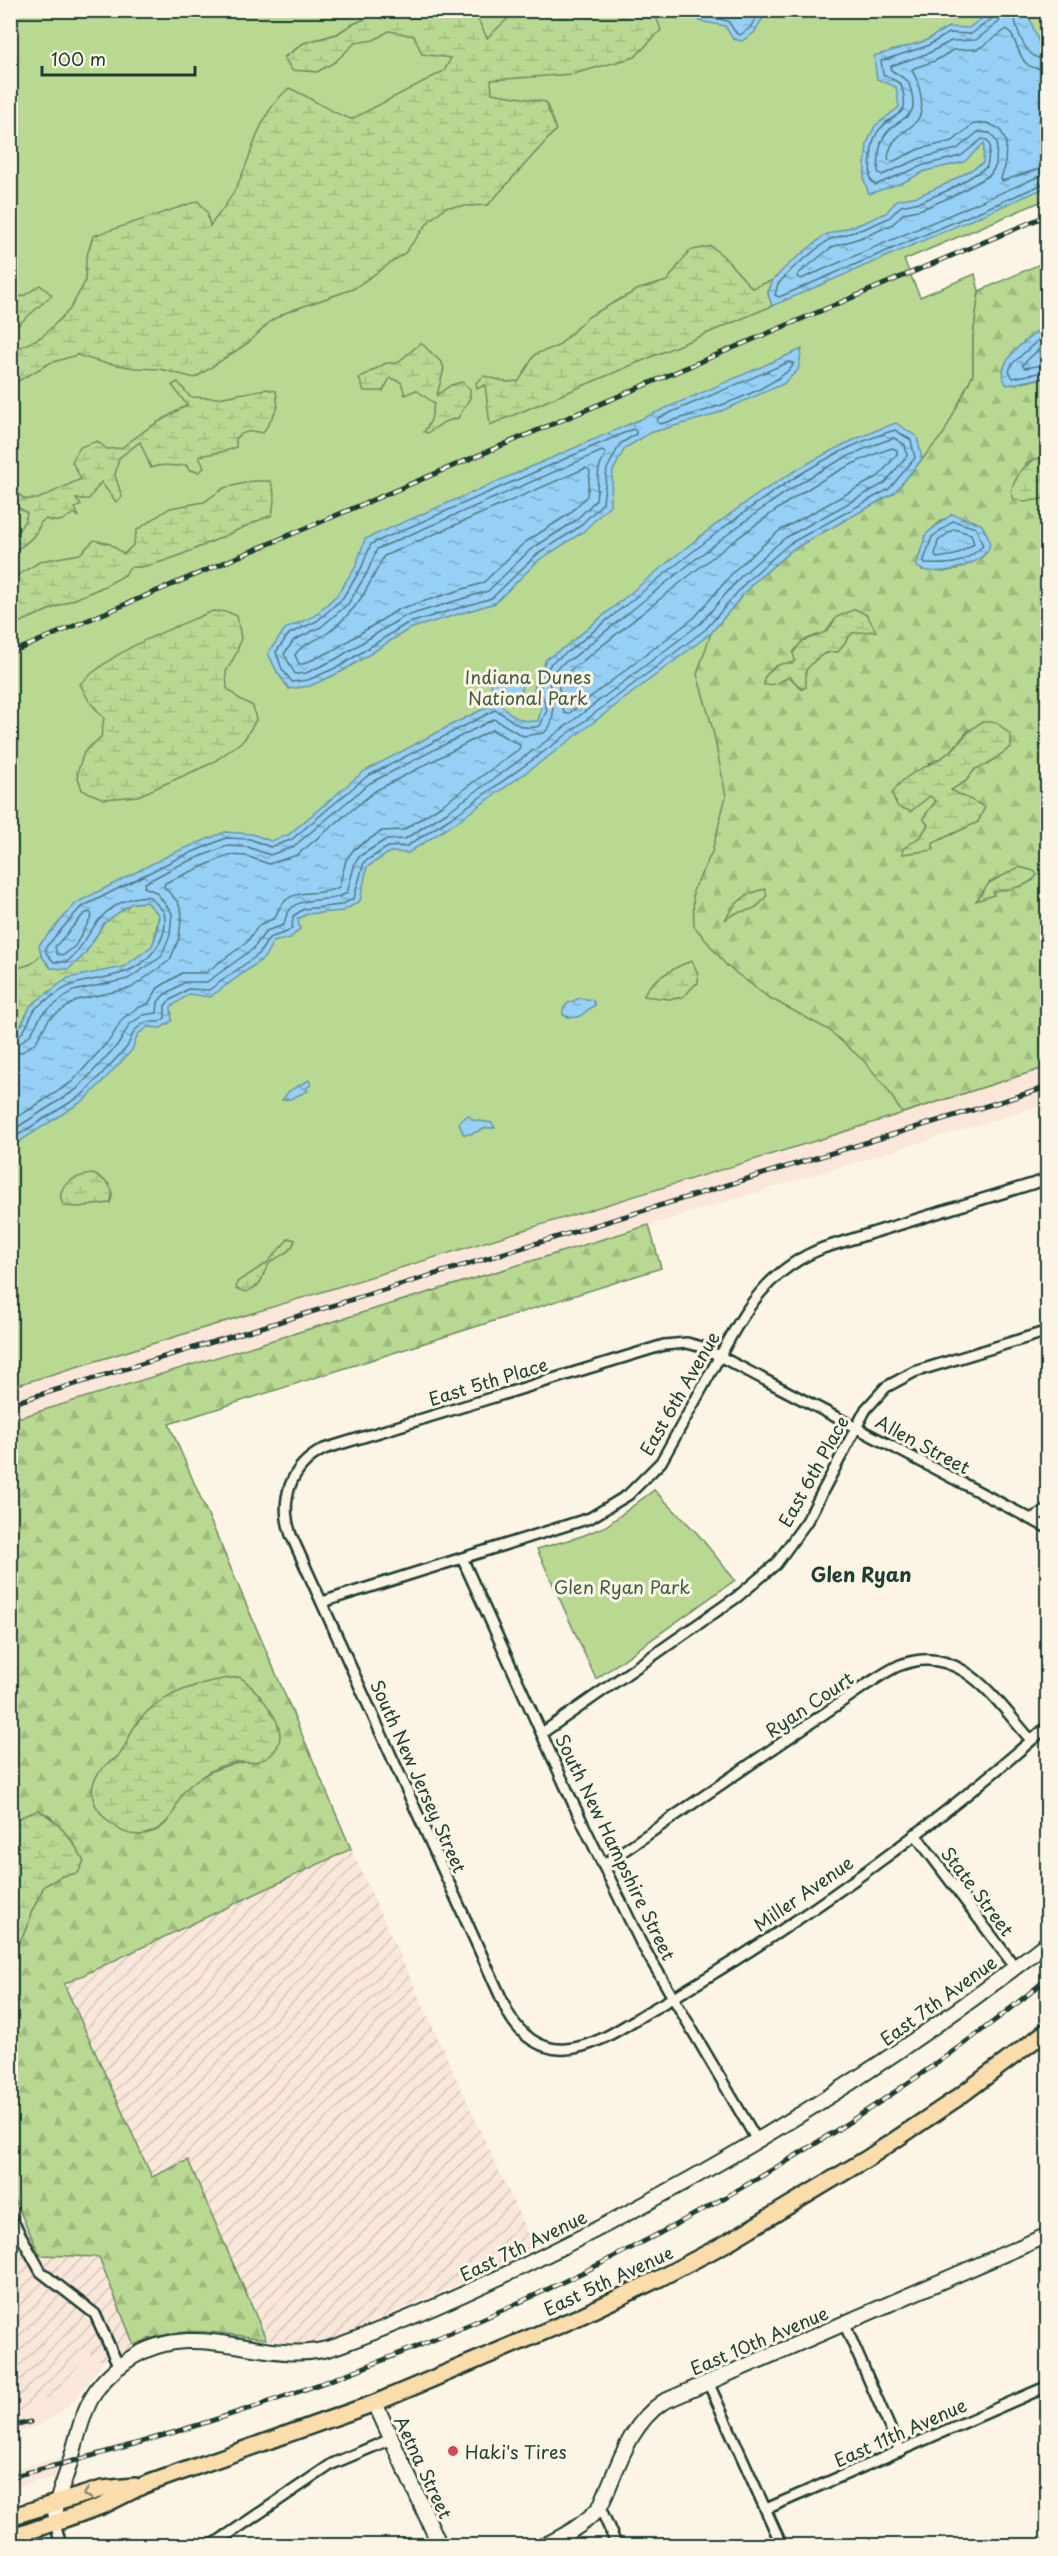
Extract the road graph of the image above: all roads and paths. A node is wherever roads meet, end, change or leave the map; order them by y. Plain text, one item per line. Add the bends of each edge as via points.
1 (1047, 1179) edge
2 (1047, 1331) edge
3 (719, 1357) junction
4 (856, 1427) junction
5 (286, 1494) joint
6 (1047, 1510) edge
7 (1030, 1518) junction
8 (1047, 1528) edge
9 (462, 1558) junction
10 (322, 1602) junction
11 (1047, 1726) edge
12 (542, 1733) junction
13 (1031, 1740) junction
14 (915, 1834) junction
15 (603, 1865) junction
16 (1047, 1942) edge
17 (1016, 1967) junction
18 (673, 1998) junction
19 (1047, 2030) edge
20 (555, 2049) joint
21 (758, 2142) junction
22 (10, 2216) edge
23 (1047, 2235) edge
24 (844, 2323) junction
25 (119, 2367) junction
26 (708, 2382) junction
27 (1047, 2386) edge
28 (375, 2403) junction
29 (391, 2439) junction
30 (900, 2451) junction
31 (144, 2485) junction
32 (56, 2502) junction
33 (600, 2507) junction
34 (766, 2509) junction
35 (10, 2517) edge
36 (55, 2522) junction
37 (10, 2538) edge
38 (61, 2546) edge
39 (211, 2546) edge
40 (440, 2546) edge
41 (543, 2546) edge
42 (617, 2546) edge
43 (782, 2546) edge

1 - 3 street, East 6th Avenue via 810,1254 763,1287
2 - 4 street, East 6th Place via 900,1378 875,1398
3 - 4 street, Allen Street
3 - 5 street, East 5th Place via 687,1342 664,1345 338,1444 304,1462
3 - 9 street, East 6th Avenue via 661,1462 628,1495 590,1518
4 - 7 street, Allen Street
4 - 12 street, East 6th Place via 807,1521 767,1572 737,1598
5 - 10 street, South New Jersey Street via 287,1523
6 - 7 street
7 - 8 street, Allen Street
9 - 10 street, East 6th Avenue
9 - 12 street, South New Hampshire Street
10 - 20 street, South New Jersey Street via 511,2018 534,2041
11 - 13 street, Miller Avenue
12 - 15 street, South New Hampshire Street
13 - 14 street, Miller Avenue
13 - 15 street, Ryan Court via 971,1675 934,1660 913,1661 874,1680
14 - 17 street, State Street
14 - 18 street, Miller Avenue via 778,1931
15 - 18 street, South New Hampshire Street
16 - 17 street, East 7th Avenue
17 - 21 street, East 7th Avenue via 855,2082
18 - 20 street, Miller Avenue via 591,2043 574,2049
18 - 21 street, South New Hampshire Street
19 - 28 main road, East 5th Avenue via 956,2099 868,2158 723,2245 574,2319
21 - 25 street, East 7th Avenue via 532,2262 330,2349 295,2352 186,2340 150,2349
22 - 25 street via 41,2272 95,2314
23 - 24 street, East 10th Avenue
24 - 26 street, East 10th Avenue
24 - 30 street
25 - 32 street, East 7th Avenue via 101,2384 85,2410
26 - 33 street, East 10th Avenue via 663,2402 645,2416 632,2435
26 - 34 street
27 - 30 street, East 11th Avenue
28 - 29 street, Aetna Street
28 - 31 main road, East 5th Avenue
29 - 39 street via 324,2469
29 - 40 street, Aetna Street
30 - 34 street, East 11th Avenue
31 -> 32 main road, East 5th Avenue via 102,2489
31 - 36 main road, East 5th Avenue via 102,2506
32 - 35 main road, East 5th Avenue
32 - 36 street, East 7th Avenue
33 - 41 street, East 10th Avenue via 570,2532
33 - 42 street
34 - 43 street
36 - 37 main road, East 5th Avenue
36 - 38 street

